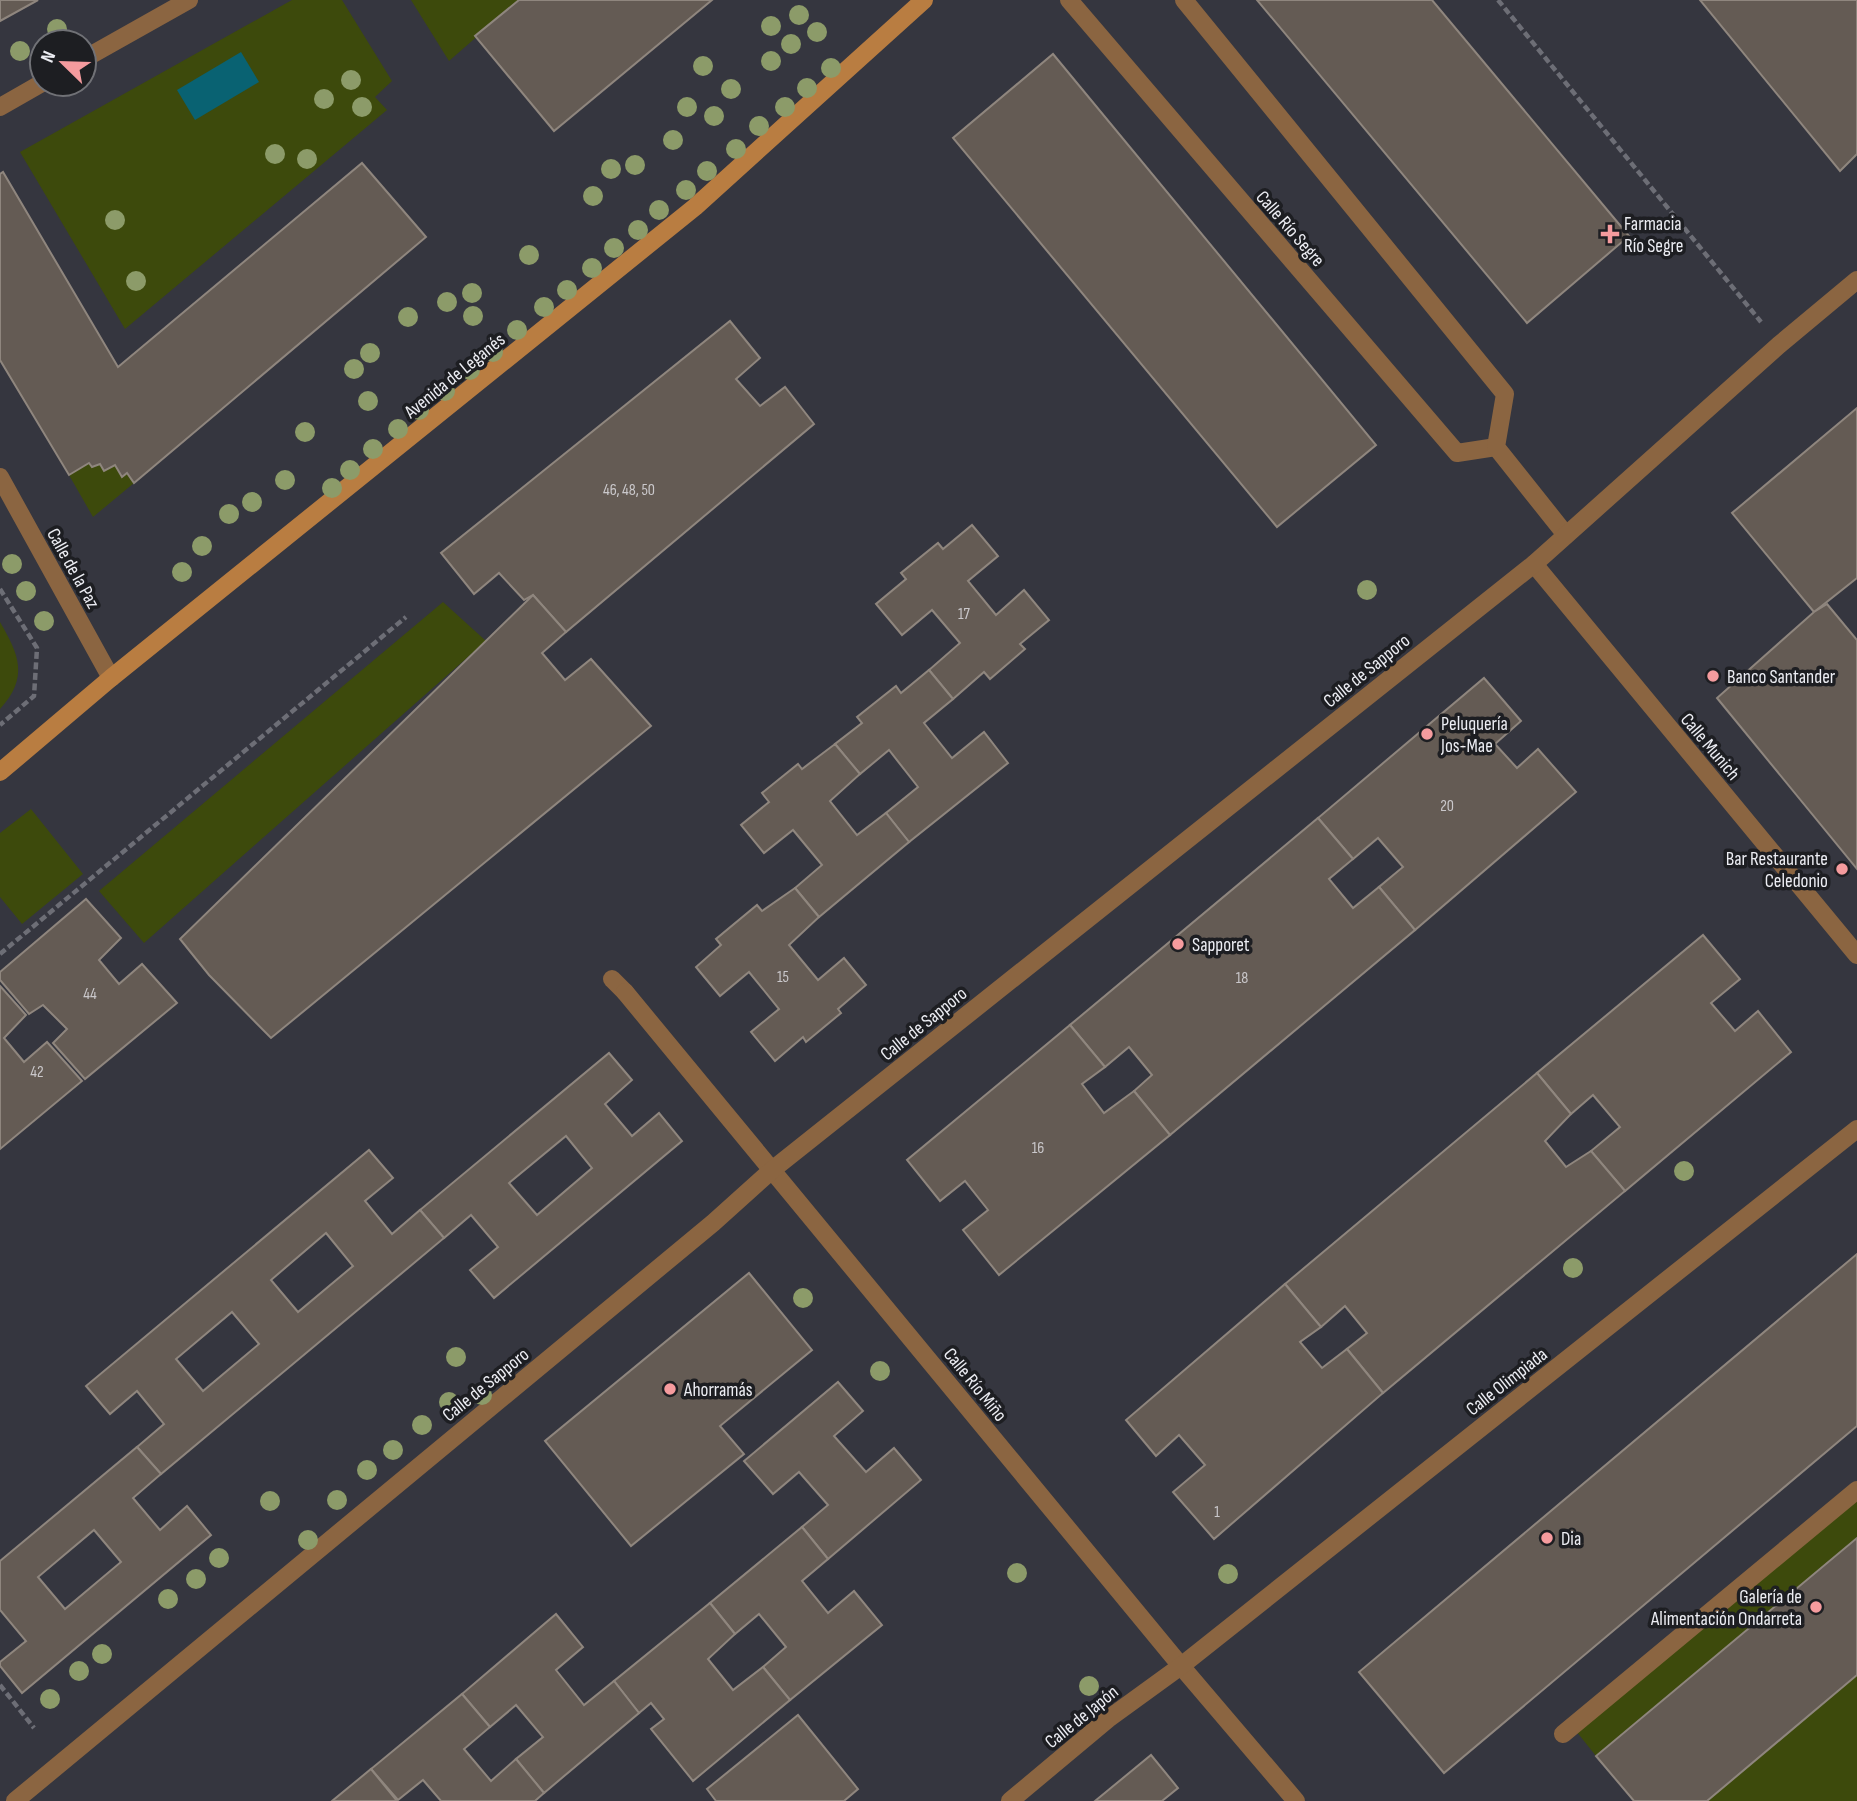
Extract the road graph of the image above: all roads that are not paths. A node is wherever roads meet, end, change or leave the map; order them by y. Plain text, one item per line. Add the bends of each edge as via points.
1 (189, 0) edge
2 (925, 0) edge
3 (1069, 0) edge
4 (1184, 0) edge
5 (98, 51) edge
6 (28, 91) edge
7 (0, 107) edge
8 (1857, 280) edge
9 (1496, 447) junction
10 (0, 477) edge
11 (1566, 535) junction
12 (1534, 564) junction
13 (111, 678) junction
14 (0, 772) edge
15 (1857, 955) edge
16 (618, 986) dead end
17 (1857, 1129) edge
18 (772, 1170) junction
19 (1857, 1490) edge
20 (1181, 1667) junction
21 (1563, 1734) dead end
22 (15, 1801) edge
23 (1010, 1801) edge
24 (1296, 1801) edge

1 - 5 street
2 - 13 street, Avenida de Leganés via 695,207
3 - 9 street, Calle Río Segre via 1457,453
4 - 9 street via 1505,394
6 - 7 street
8 - 11 street, Calle de Sapporo
9 - 11 street
10 - 13 street, Calle de la Paz
11 - 12 street, Calle de Sapporo
12 - 15 street, Calle Munich
12 - 18 street, Calle de Sapporo
13 - 14 street, Avenida de Leganés
16 - 18 street, Calle Río Miño
17 - 20 street, Calle Olimpiada
18 - 20 street, Calle Río Miño
18 - 22 street, Calle de Sapporo
19 - 21 street
20 - 23 street, Calle de Japón via 1108,1719
20 - 24 street, Calle Río Miño

